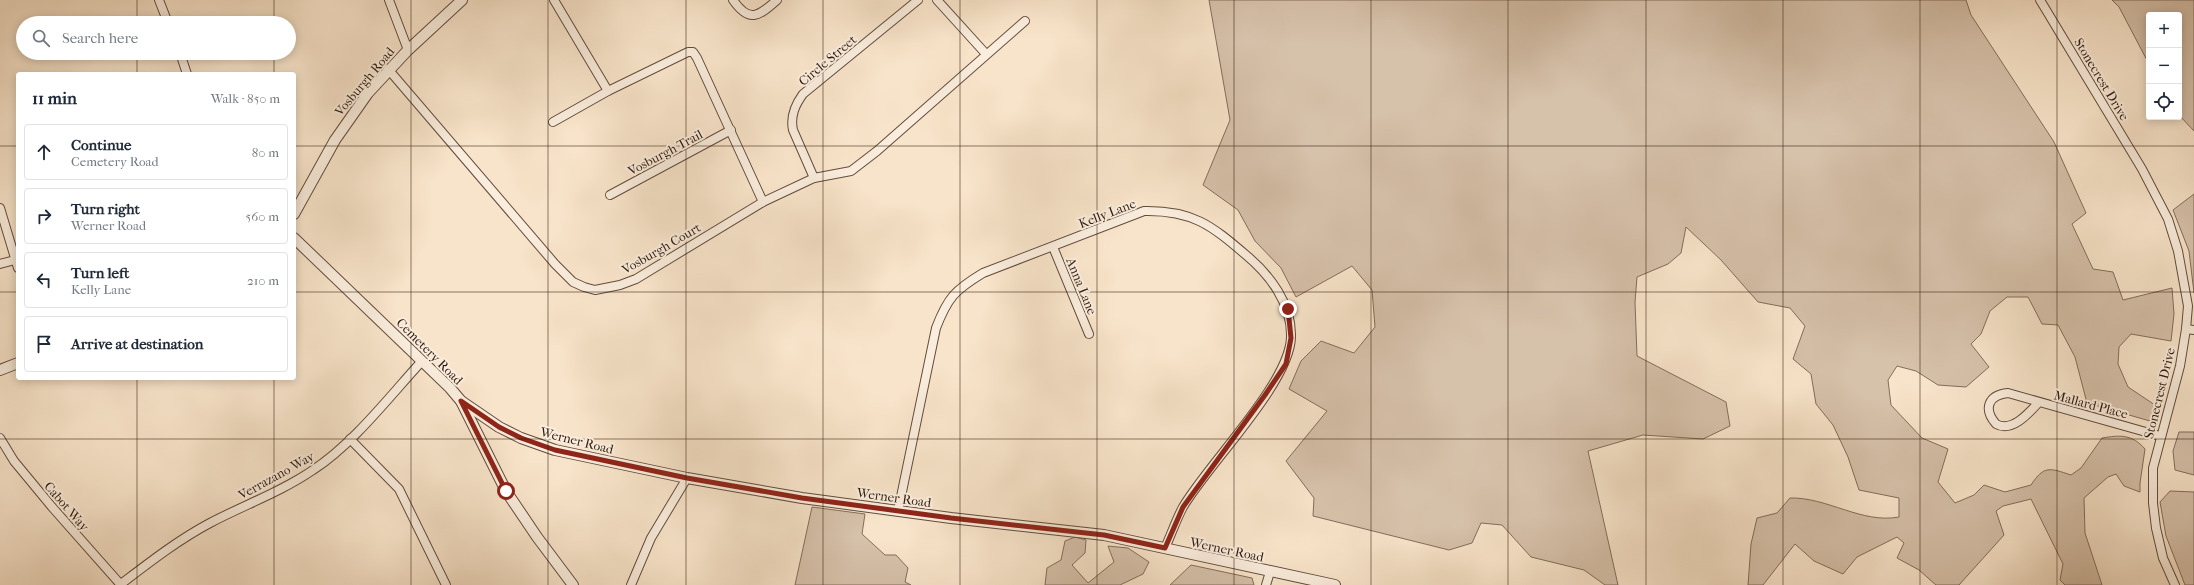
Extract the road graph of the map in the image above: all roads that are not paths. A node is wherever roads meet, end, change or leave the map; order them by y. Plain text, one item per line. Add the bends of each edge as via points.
1 (159, 0) edge
2 (389, 0) edge
3 (462, 0) edge
4 (554, 0) edge
5 (733, 0) edge
6 (777, 0) edge
7 (918, 0) edge
8 (937, 0) edge
9 (2040, 0) edge
10 (165, 16) edge
11 (1025, 21) dead end
12 (408, 50) junction
13 (986, 54) junction
14 (183, 60) edge
15 (388, 69) junction
16 (187, 72) edge
17 (608, 91) junction
18 (553, 122) dead end
19 (730, 130) junction
20 (814, 178) junction
21 (610, 195) dead end
22 (763, 202) junction
23 (0, 208) edge
24 (296, 211) edge
25 (296, 240) edge
26 (1053, 247) junction
27 (16, 261) edge
28 (0, 264) edge
29 (16, 264) edge
30 (2190, 330) edge
31 (1089, 334) dead end
32 (422, 362) junction
33 (16, 364) edge
34 (0, 370) edge
35 (461, 401) junction
36 (2039, 402) junction
37 (2160, 436) junction
38 (0, 438) edge
39 (350, 439) junction
40 (687, 478) junction
41 (898, 511) junction
42 (1165, 548) junction
43 (1270, 572) junction
44 (121, 585) edge
45 (446, 585) edge
46 (573, 585) edge
47 (632, 585) edge
48 (1266, 585) edge
49 (1335, 585) edge
50 (2175, 585) edge

1 - 10 street
2 - 12 street
3 - 12 street, Vosburgh Road
4 - 17 street
5 - 6 street via 741,12 748,16 756,15
7 - 20 street, Circle Street via 803,94 797,103 791,122
8 - 13 street
9 - 30 street, Stonecrest Drive via 2142,169 2168,219 2184,279
11 - 13 street, Vosburgh Court
12 - 15 street, Vosburgh Road
13 - 20 street, Vosburgh Court via 865,161 851,170
14 - 16 street
15 - 22 street, Vosburgh Court via 555,264 573,282 584,287 606,289 636,279
15 - 24 street, Vosburgh Road via 351,115
17 - 18 street
17 - 19 street via 692,52 698,58
19 - 21 street, Vosburgh Trail
19 - 22 street
20 - 22 street, Vosburgh Court
23 - 27 street
25 - 32 street, Cemetery Road
26 - 31 street, Anna Lane
26 - 41 street, Kelly Lane via 983,273 960,287 944,306 936,328
26 - 42 street, Kelly Lane via 1144,211 1167,211 1188,216 1223,236 1254,261 1275,287 1288,309 1291,338 1286,364 1183,507
28 - 29 street
30 - 37 street, Stonecrest Drive
32 - 35 street, Cemetery Road
32 - 39 street, Verrazano Way
33 - 34 street
35 - 40 street, Werner Road via 499,427 555,450
35 - 46 street, Cemetery Road via 506,491
36 - 36 street, Mallard Place via 2008,393 1999,394 1989,405 1989,412 1996,424 2006,426 2019,421
36 - 37 street, Mallard Place
37 - 50 street, Stonecrest Drive via 2153,468 2152,503 2163,558
38 - 44 street, Cabot Way via 14,461
39 - 44 street, Verrazano Way via 312,471 173,544
39 - 45 street via 398,489
40 - 41 street, Werner Road
40 - 47 street via 651,538
41 - 42 street, Werner Road via 1104,535
42 - 43 street, Werner Road
43 - 48 street
43 - 49 street, Werner Road

